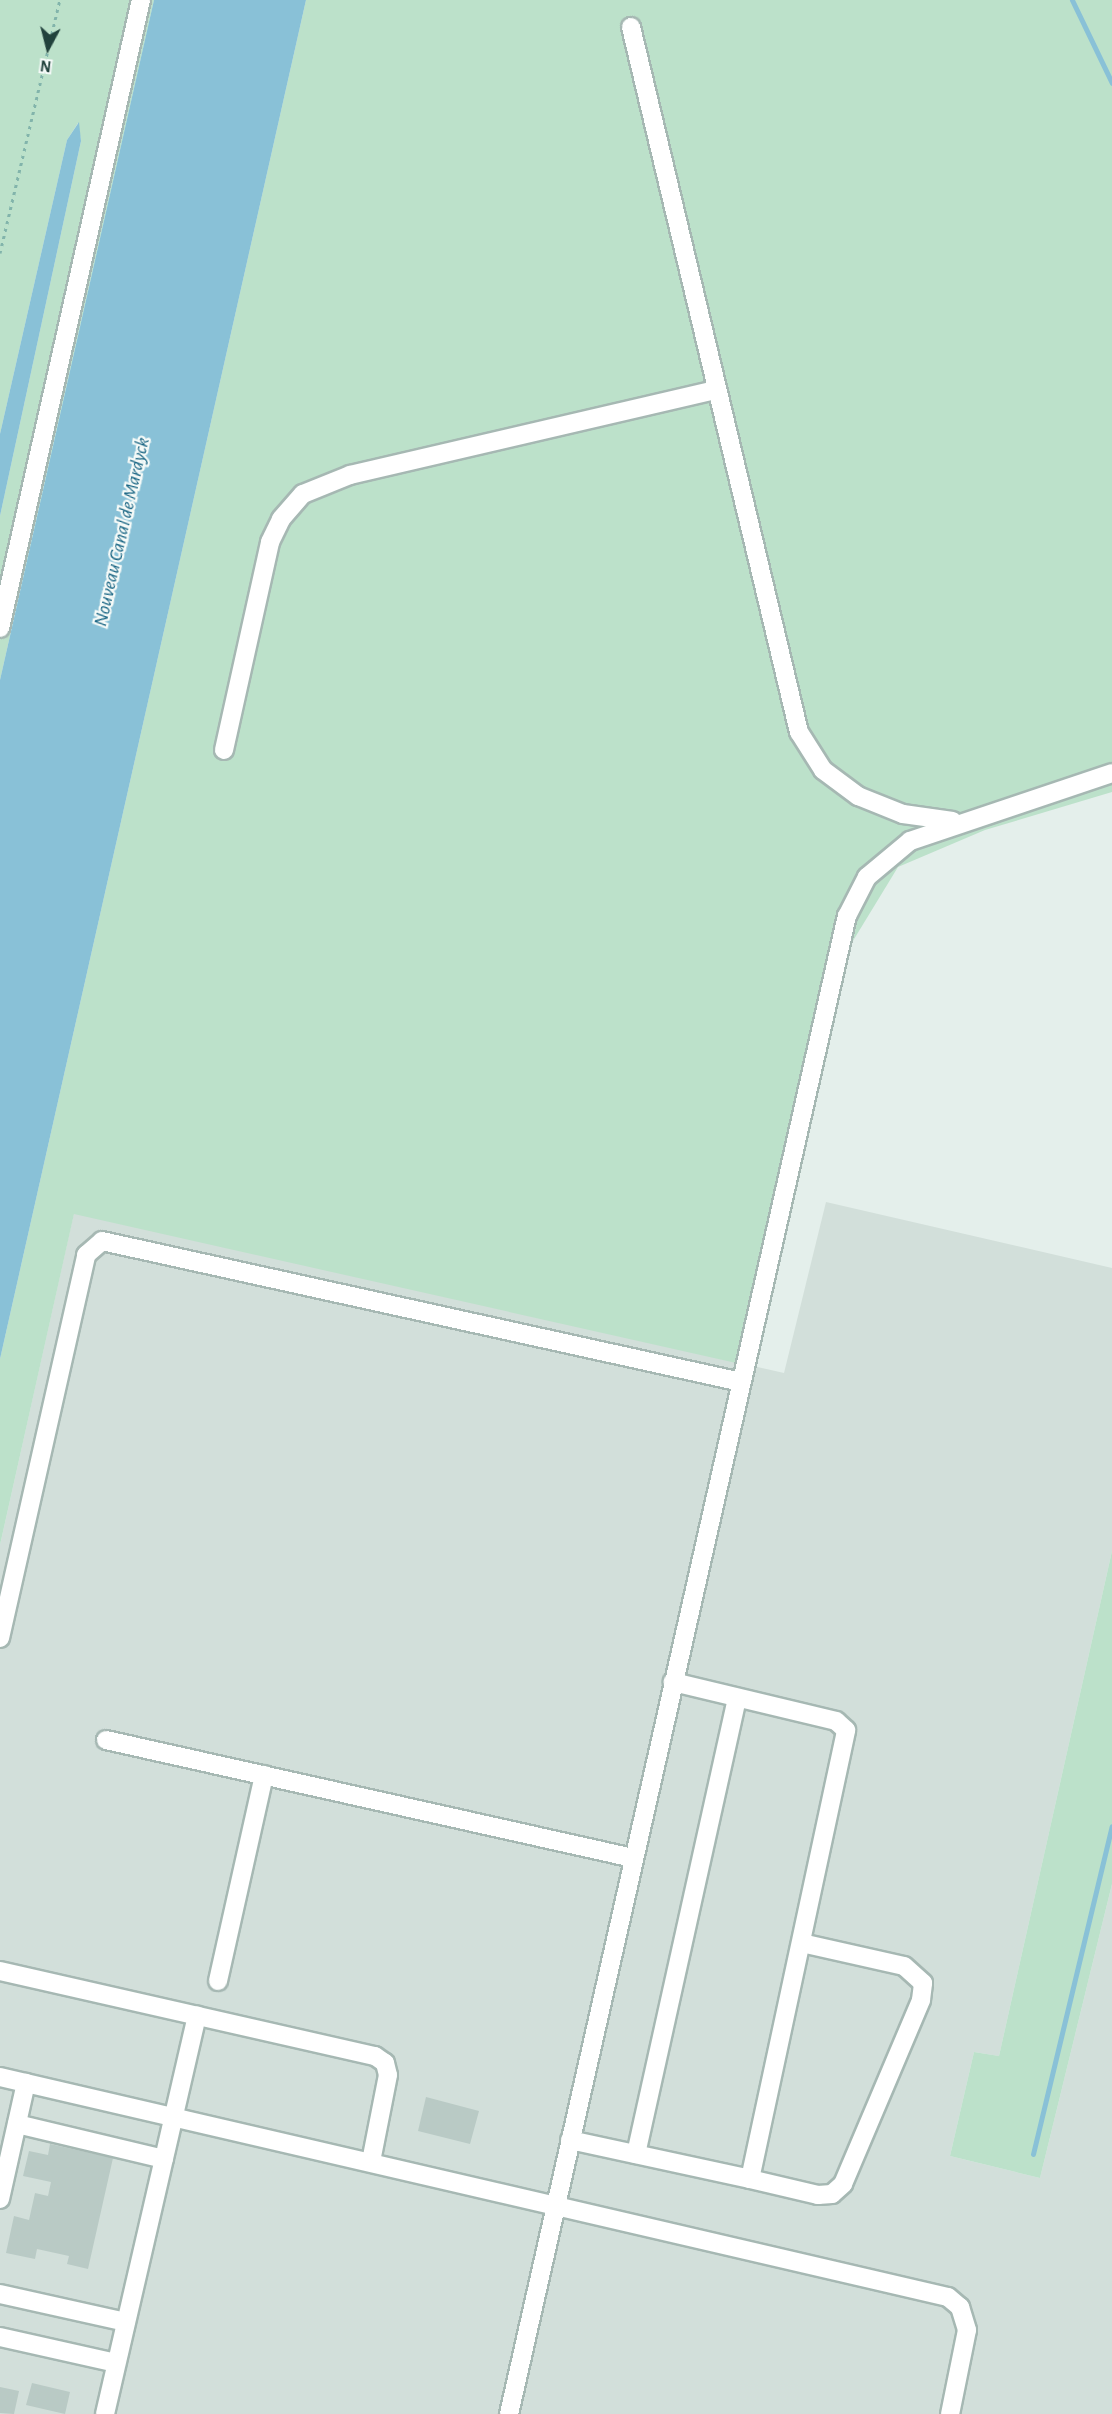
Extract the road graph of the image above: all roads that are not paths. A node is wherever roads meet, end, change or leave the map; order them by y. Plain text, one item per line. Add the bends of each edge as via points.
1 (141, 0) edge
2 (631, 27) dead end
3 (716, 390) junction
4 (0, 628) edge
5 (224, 750) dead end
6 (1112, 773) edge
7 (958, 822) junction
8 (743, 1374) junction
9 (0, 1638) edge
10 (673, 1682) junction
11 (737, 1698) junction
12 (106, 1740) dead end
13 (264, 1775) junction
14 (633, 1858) junction
15 (802, 1943) junction
16 (0, 1971) edge
17 (218, 1981) dead end
18 (197, 2015) junction
19 (0, 2077) edge
20 (26, 2083) junction
21 (174, 2117) junction
22 (17, 2124) junction
23 (570, 2140) junction
24 (636, 2154) junction
25 (164, 2159) junction
26 (370, 2162) junction
27 (750, 2179) junction
28 (0, 2199) edge
29 (556, 2205) junction
30 (0, 2294) edge
31 (126, 2322) junction
32 (0, 2337) edge
33 (116, 2363) junction
34 (105, 2414) edge
35 (509, 2414) edge
36 (950, 2414) edge

1 - 4 street
2 - 3 street
3 - 5 street via 350,475 303,494 281,519 270,542
3 - 7 street via 789,700 806,746 834,780 873,804 918,817
6 - 7 street
7 - 8 street via 910,841 886,857 867,877 849,909
8 - 9 street via 102,1241 86,1255
8 - 10 street
10 - 11 street
10 - 14 street
11 - 15 street via 836,1721 846,1730
11 - 24 street
12 - 13 street
13 - 14 street
13 - 17 street
14 - 23 street
15 - 27 street
15 - 27 street via 904,1966 924,1983 921,2000 843,2184 832,2194 818,2194
16 - 18 street
18 - 21 street
18 - 26 street via 381,2059 388,2083
19 - 20 street
20 - 21 street
20 - 22 street
21 - 25 street
21 - 26 street
22 - 25 street
22 - 28 street
23 - 24 street
23 - 29 street
24 - 27 street
25 - 31 street
26 - 29 street
29 - 35 street
29 - 36 street via 948,2297 960,2307 967,2330
30 - 31 street
31 - 33 street
32 - 33 street
33 - 34 street

